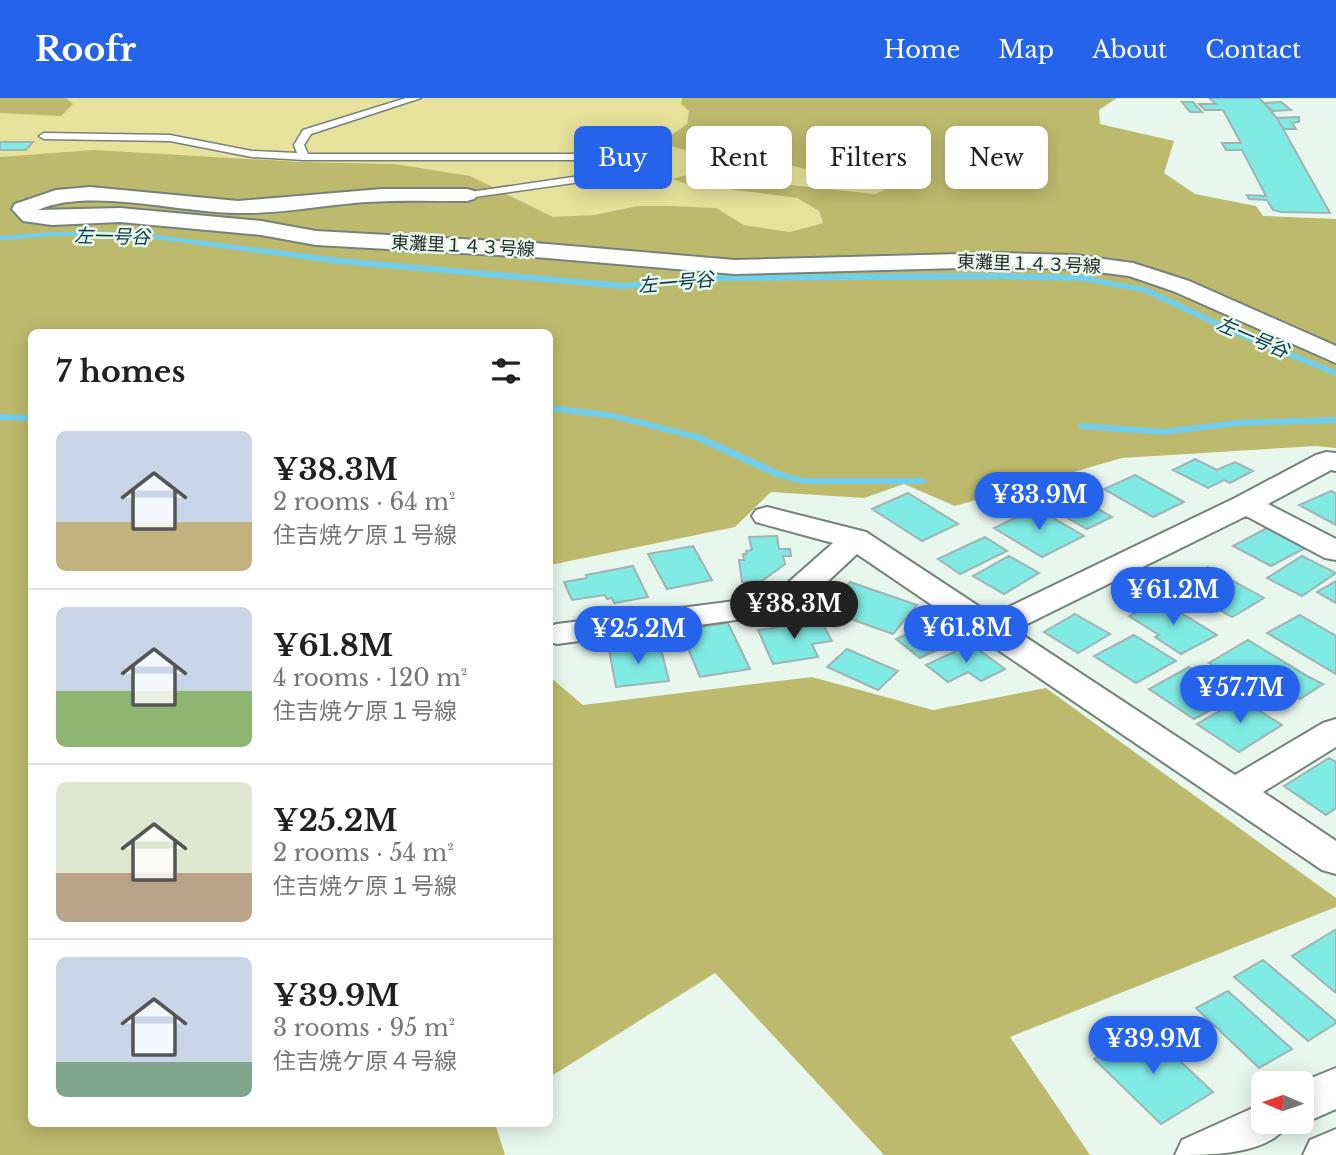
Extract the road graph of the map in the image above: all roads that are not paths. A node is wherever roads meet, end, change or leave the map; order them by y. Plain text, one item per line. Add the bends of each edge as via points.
1 (416, 98) edge
2 (44, 136) dead end
3 (304, 157) junction
4 (467, 195) joint
5 (1336, 355) edge
6 (1336, 462) edge
7 (1246, 504) junction
8 (767, 516) dead end
9 (855, 538) junction
10 (1336, 551) edge
11 (991, 629) junction
12 (557, 634) dead end
13 (1336, 731) edge
14 (1235, 792) junction
15 (1336, 860) edge
16 (1336, 1087) edge
17 (1314, 1098) edge
18 (1251, 1129) edge
19 (1336, 1150) edge
20 (1199, 1155) edge
21 (1327, 1155) edge

1 - 3 lane via 307,132 299,145
2 - 3 lane via 170,138 252,154
3 - 4 lane via 584,158 614,163 615,169 595,177
4 - 5 street, 東灘里１４３号線 via 381,195 238,206 160,202 114,193 71,194 41,199 23,209 31,216 52,218 120,215 261,228 316,238 735,267 1074,262 1133,270 1181,286
6 - 7 street via 1326,461
7 - 10 street
7 - 11 street
8 - 9 street
9 - 11 street
9 - 12 street via 783,605
11 - 14 street
13 - 14 street
14 - 15 street
16 - 17 street
18 - 20 street
19 - 21 street

